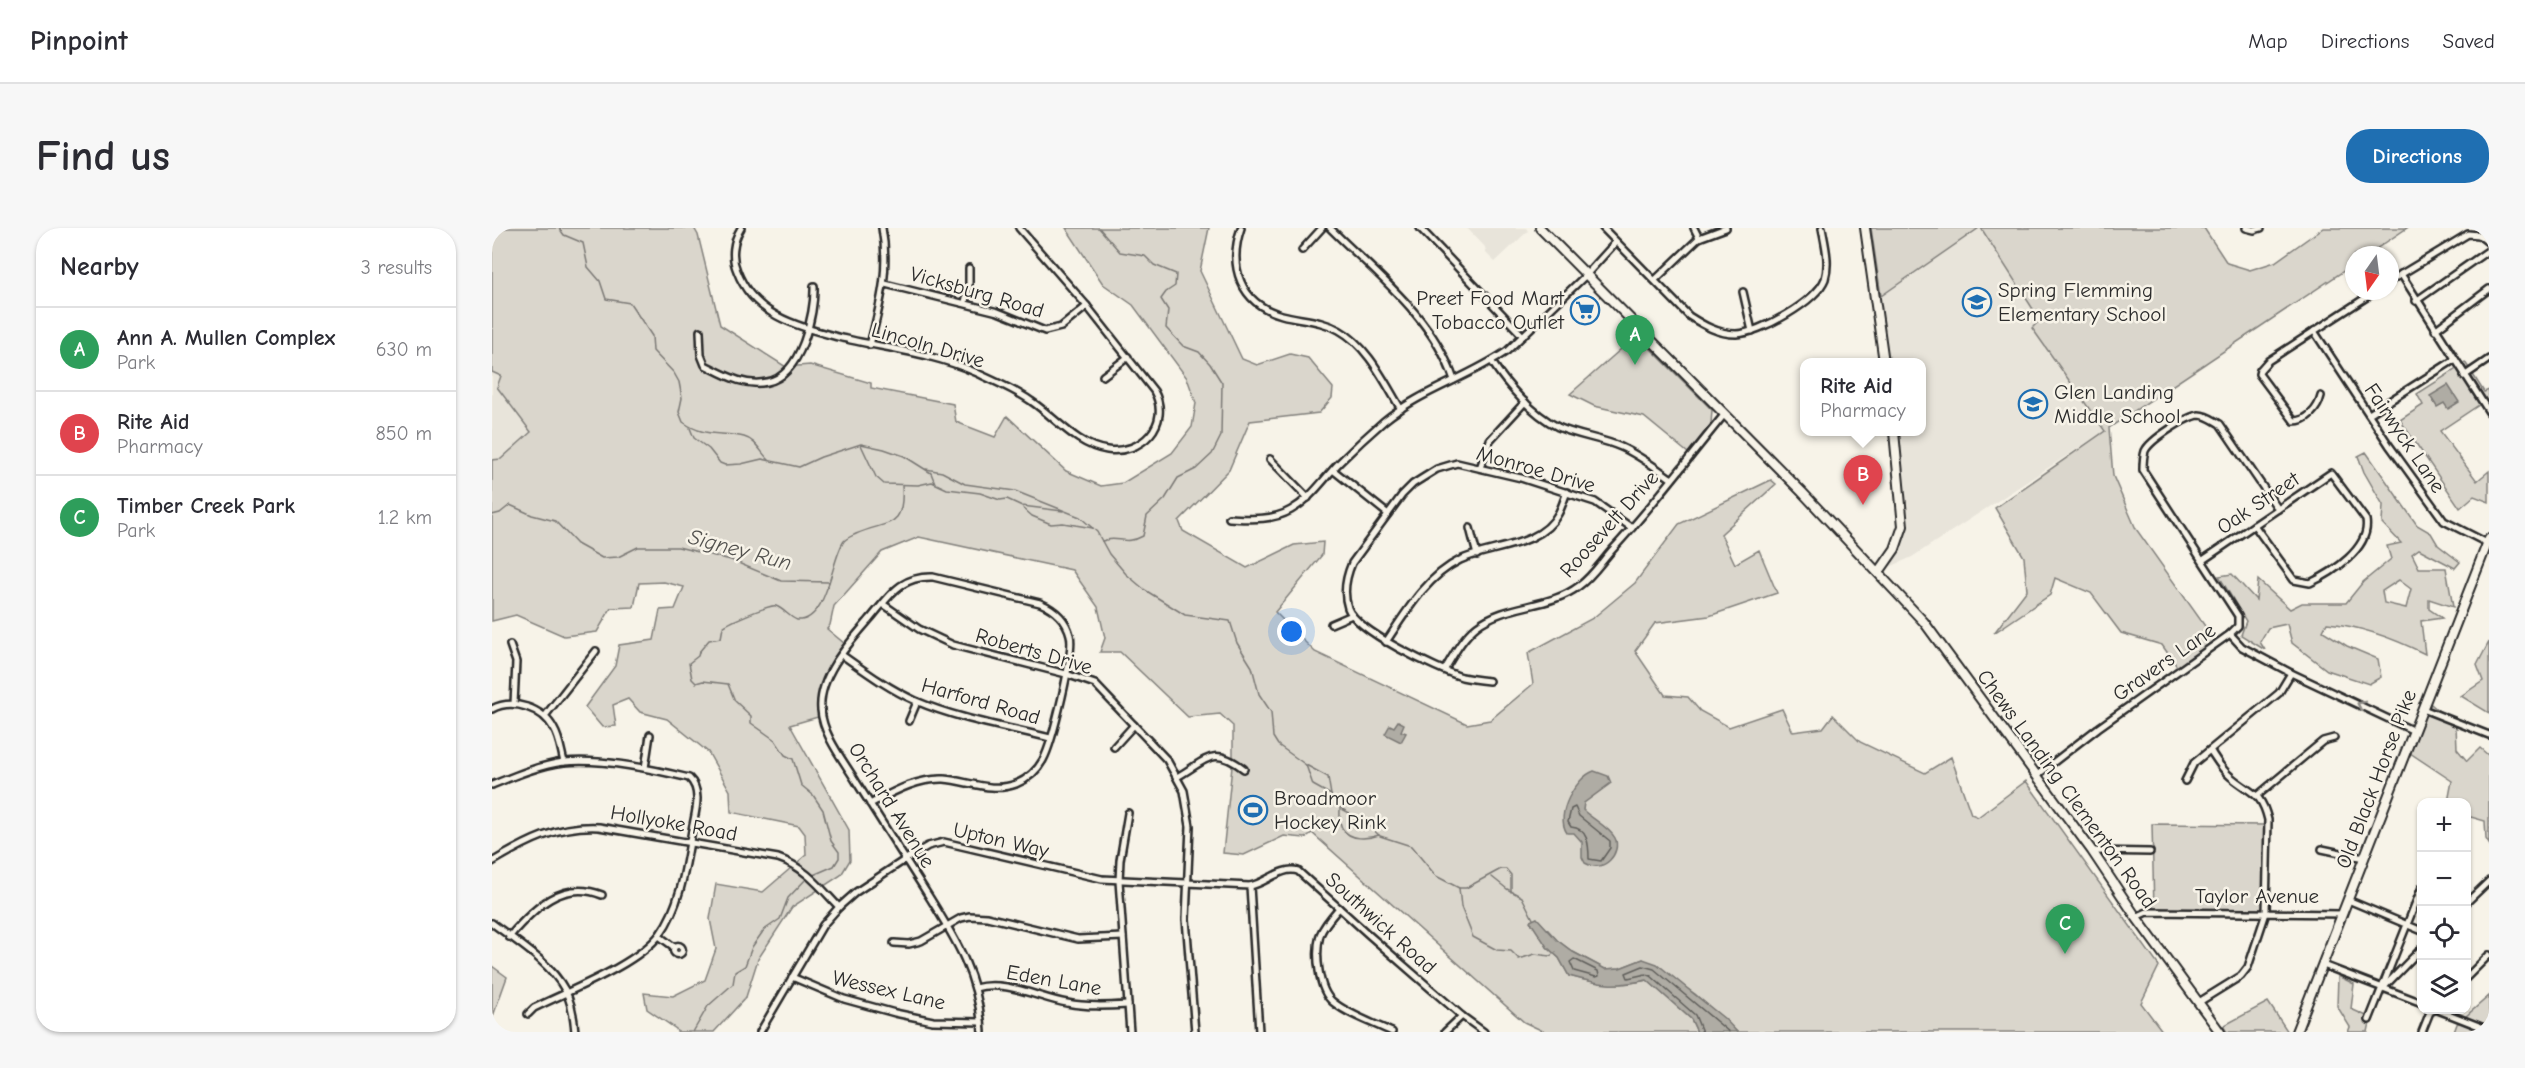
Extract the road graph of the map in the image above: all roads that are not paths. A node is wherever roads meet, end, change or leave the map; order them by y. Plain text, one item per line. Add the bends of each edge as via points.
1 (741, 228) edge
2 (882, 228) edge
3 (1019, 228) edge
4 (1241, 228) edge
5 (1322, 228) edge
6 (1330, 228) edge
7 (1420, 228) edge
8 (1540, 228) edge
9 (1603, 228) edge
10 (1694, 228) edge
11 (1726, 228) edge
12 (1822, 228) edge
13 (1865, 228) edge
14 (2246, 228) edge
15 (2261, 228) edge
16 (2489, 233) edge
17 (1699, 238) junction
18 (2484, 238) junction
19 (1616, 242) junction
20 (2489, 243) edge
21 (2489, 249) edge
22 (1302, 250) dead end
23 (969, 268) dead end
24 (2401, 274) joint
25 (1586, 275) junction
26 (1655, 280) junction
27 (885, 284) junction
28 (814, 286) dead end
29 (2489, 289) edge
30 (1743, 292) dead end
31 (2362, 300) edge
32 (2416, 301) junction
33 (965, 302) junction
34 (1087, 306) junction
35 (809, 330) junction
36 (2435, 330) junction
37 (700, 331) dead end
38 (1752, 331) junction
39 (2314, 331) junction
40 (1523, 336) junction
41 (870, 345) junction
42 (1128, 357) junction
43 (1883, 358) edge
44 (2489, 359) edge
45 (2454, 360) junction
46 (1492, 362) junction
47 (1103, 376) dead end
48 (2464, 376) junction
49 (1454, 380) junction
50 (2321, 396) dead end
51 (1525, 402) junction
52 (1401, 409) junction
53 (2489, 412) edge
54 (2369, 414) junction
55 (1724, 415) junction
56 (1894, 436) edge
57 (1270, 459) dead end
58 (1480, 468) junction
59 (1333, 470) junction
60 (1672, 479) junction
61 (1566, 492) junction
62 (1308, 498) junction
63 (2278, 509) junction
64 (1388, 514) junction
65 (1229, 518) dead end
66 (2254, 525) junction
67 (1470, 528) dead end
68 (1632, 528) junction
69 (2488, 541) edge
70 (1477, 555) junction
71 (2203, 560) junction
72 (1878, 572) junction
73 (883, 604) junction
74 (1352, 615) junction
75 (1331, 624) dead end
76 (2230, 634) junction
77 (1386, 642) junction
78 (510, 645) dead end
79 (596, 651) dead end
80 (842, 655) junction
81 (1445, 669) junction
82 (2291, 673) junction
83 (1066, 674) junction
84 (1490, 681) dead end
85 (917, 702) junction
86 (514, 704) junction
87 (492, 709) edge
88 (2423, 709) junction
89 (545, 716) junction
90 (909, 721) dead end
91 (1134, 725) junction
92 (2414, 731) junction
93 (650, 735) dead end
94 (2489, 735) edge
95 (1050, 738) junction
96 (2334, 738) dead end
97 (1114, 747) dead end
98 (2210, 750) junction
99 (564, 762) junction
100 (645, 768) junction
101 (1244, 769) dead end
102 (2036, 776) junction
103 (1177, 777) junction
104 (2185, 781) dead end
105 (492, 785) edge
106 (2258, 795) junction
107 (870, 804) junction
108 (1128, 813) dead end
109 (690, 841) junction
110 (2322, 849) dead end
111 (2092, 851) junction
112 (2150, 852) dead end
113 (2364, 858) junction
114 (906, 859) junction
115 (492, 862) edge
116 (1119, 881) junction
117 (2489, 881) edge
118 (1187, 882) junction
119 (1250, 886) junction
120 (602, 895) dead end
121 (2417, 897) edge
122 (2471, 898) edge
123 (2348, 900) junction
124 (839, 907) junction
125 (1339, 908) junction
126 (2266, 913) junction
127 (2343, 914) junction
128 (2136, 917) junction
129 (492, 923) edge
130 (2407, 923) junction
131 (948, 927) junction
132 (2417, 929) edge
133 (659, 936) junction
134 (510, 937) junction
135 (1123, 937) junction
136 (894, 943) dead end
137 (674, 947) dead end
138 (2417, 952) edge
139 (2489, 956) edge
140 (2323, 965) junction
141 (2472, 973) edge
142 (792, 977) junction
143 (2383, 987) junction
144 (975, 988) junction
145 (566, 991) junction
146 (2417, 1001) edge
147 (2199, 1002) junction
148 (1128, 1005) junction
149 (528, 1014) dead end
150 (2429, 1014) edge
151 (2448, 1014) edge
152 (1462, 1016) junction
153 (2368, 1020) dead end
154 (981, 1022) junction
155 (2489, 1030) edge
156 (575, 1032) edge
157 (760, 1032) edge
158 (982, 1032) edge
159 (1130, 1032) edge
160 (1196, 1032) edge
161 (1259, 1032) edge
162 (1392, 1032) edge
163 (1445, 1032) edge
164 (1484, 1032) edge
165 (2220, 1032) edge
166 (2296, 1032) edge
167 (2422, 1032) edge

1 - 35 street, Lincoln Drive via 735,240 734,264 747,291 776,317
2 - 27 street
3 - 34 street, Lincoln Drive
4 - 52 street via 1235,263 1243,289 1266,309 1340,331 1372,363
5 - 22 street
6 - 49 street via 1435,336
7 - 40 street
8 - 25 main road, Chews Landing Clementon Road
9 - 19 street
10 - 17 street
11 - 17 street
12 - 38 street via 1828,264 1817,291 1786,314
13 - 43 main road
14 - 15 street
16 - 18 street
17 - 26 street
18 - 20 street
18 - 24 street via 2468,234
19 - 25 street
19 - 26 street
21 - 32 street
23 - 33 street
24 - 32 street
25 - 40 street
25 - 55 main road, Chews Landing Clementon Road
26 - 38 street via 1689,316 1706,327 1737,334
27 - 33 street, Vicksburg Road
27 - 41 street
28 - 35 street
29 - 36 street
30 - 38 street
31 - 39 street
32 - 36 street
33 - 34 street, Vicksburg Road via 1045,331 1061,327
34 - 42 street, Lincoln Drive
35 - 37 street via 784,373 761,383 742,382 705,365
35 - 41 street, Lincoln Drive
36 - 45 street
39 - 50 street via 2268,361 2260,372 2297,421 2318,406
39 - 54 street, Fairwyck Lane
40 - 46 street
41 - 42 street, Lincoln Drive via 973,372 1029,399 1086,443 1107,450 1137,444 1153,432 1158,421 1160,401
42 - 47 street
44 - 48 street
45 - 48 street
45 - 54 street
46 - 49 street
46 - 51 street
48 - 53 street
49 - 52 street
51 - 58 street via 1490,440
51 - 60 street via 1559,427 1620,447
52 - 59 street
54 - 69 street, Fairwyck Lane via 2444,521
55 - 60 street, Roosevelt Drive
55 - 72 main road, Chews Landing Clementon Road
56 - 72 main road via 1903,526 1895,549
57 - 62 street
58 - 61 street, Monroe Drive
58 - 64 street, Monroe Drive via 1457,463 1437,469 1413,484
59 - 62 street
59 - 64 street
60 - 68 street, Roosevelt Drive
61 - 68 street, Monroe Drive via 1595,502
61 - 70 street via 1558,515 1533,537
62 - 65 street via 1275,516
63 - 66 street, Oak Street
63 - 66 street, Oak Street via 2331,473 2366,520 2362,544 2310,583 2294,580
63 - 71 street via 2220,424 2208,416 2188,418 2151,442 2143,470
64 - 74 street, Monroe Drive via 1348,574 1345,593
66 - 71 street, Oak Street
67 - 70 street
68 - 81 street, Roosevelt Drive via 1581,585 1564,596 1515,609 1477,626
69 - 88 main road, Old Black Horse Pike
70 - 77 street via 1459,561 1434,578
71 - 76 street via 2238,616 2238,626
72 - 102 main road, Chews Landing Clementon Road via 1924,622
73 - 80 street, Orchard Avenue
73 - 83 street, Roberts Drive via 919,629 953,645
73 - 83 street, Orchard Avenue via 906,580 921,576 1040,603 1060,616 1070,633
74 - 75 street
74 - 77 street
76 - 82 street, Gravers Lane via 2241,647
76 - 102 street, Gravers Lane
77 - 81 street
78 - 86 street via 516,662
79 - 89 street
80 - 85 street, Harford Road
80 - 107 street, Orchard Avenue via 827,678 820,709 827,732
81 - 84 street via 1461,677
92 -> 82 street, Gravers Lane
82 - 98 street via 2278,693
83 - 91 street, Roberts Drive via 1095,684
83 - 95 street, Orchard Avenue
85 - 90 street
85 - 95 street, Harford Road
86 - 87 street
86 - 89 street
88 - 92 main road, Old Black Horse Pike
88 - 94 street
89 - 99 street via 558,738
91 - 97 street
91 - 103 street, Roberts Drive via 1167,760
92 - 113 main road, Old Black Horse Pike
93 - 100 street
95 - 107 street, Orchard Avenue via 1038,768 1015,784 988,787 933,780 904,787
96 - 106 street via 2323,741
98 - 104 street via 2194,763
98 - 106 street via 2231,778
99 - 100 street
99 - 105 street
100 - 109 street via 689,778 696,787
101 - 103 street via 1220,755
102 - 111 main road, Chews Landing Clementon Road
103 - 118 street, Roberts Drive via 1188,806 1190,826
106 - 126 street via 2268,820
107 - 114 street, Orchard Avenue
108 - 116 street
109 - 115 street, Hollyoke Road via 576,826 522,844
109 - 124 street, Hollyoke Road via 794,864
109 - 133 street via 677,900
110 - 113 street
111 - 112 street
111 - 128 main road, Chews Landing Clementon Road
113 - 123 main road, Old Black Horse Pike
114 - 116 street, Upton Way via 944,842 1084,877
114 - 124 street, Upton Way
114 - 131 street, Orchard Avenue
116 - 118 street, Upton Way
116 - 135 street
117 - 122 street
118 - 119 street, Upton Way
118 - 160 street, Roberts Drive via 1187,938
119 - 125 street, Southwick Road via 1263,884 1292,869 1304,875
119 - 161 street
120 - 134 street via 588,889 558,895 528,914
121 - 130 street
123 - 127 main road, Old Black Horse Pike
123 - 130 street
124 - 142 street, Upton Way via 823,925
125 - 152 street, Southwick Road
125 - 162 street via 1325,925 1319,942 1326,995 1341,1008
126 - 127 street, Taylor Avenue
126 - 128 street, Taylor Avenue via 2147,912
126 - 147 street via 2248,967 2241,976
127 - 140 main road, Old Black Horse Pike
128 - 147 main road, Chews Landing Clementon Road
129 - 134 street
130 - 132 street
130 - 143 street
131 - 135 street via 970,916 1078,939
131 - 136 street via 921,941
131 - 144 street, Orchard Avenue via 959,944
133 - 137 street
133 - 145 street via 621,965
134 - 145 street via 541,961
135 - 148 street
138 - 143 street
139 - 141 street
140 - 143 street
140 - 166 main road, Old Black Horse Pike
142 - 154 street, Wessex Lane via 844,999 895,1013 933,1021
142 - 157 street, Upton Way
143 - 146 street
143 - 153 street
144 - 148 street, Eden Lane via 1010,988 1086,1006
144 - 154 street, Orchard Avenue
145 - 149 street
145 - 156 street
147 - 165 main road, Chews Landing Clementon Road
148 - 159 street
150 - 167 street
151 - 155 street
152 - 163 street
152 - 164 street, Southwick Road
154 - 158 street, Orchard Avenue

